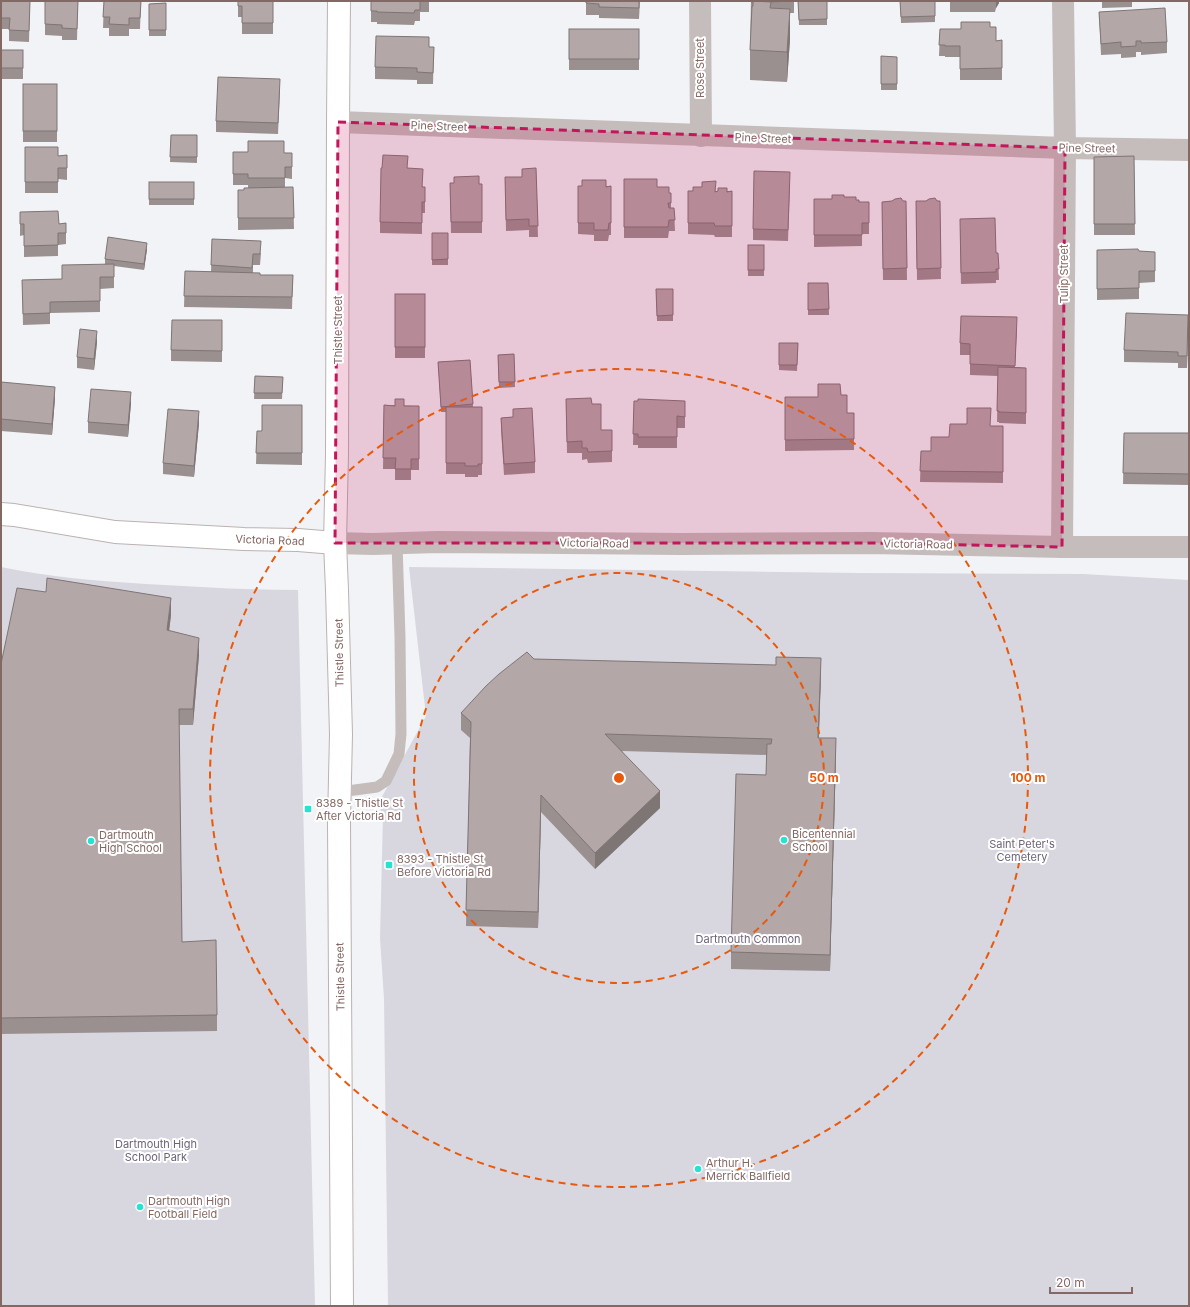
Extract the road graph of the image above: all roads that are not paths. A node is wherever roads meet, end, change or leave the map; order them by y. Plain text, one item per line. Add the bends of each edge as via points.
1 (339, 1) edge
2 (700, 1) edge
3 (1063, 1) edge
4 (338, 122) junction
5 (701, 136) junction
6 (1065, 148) junction
7 (1189, 150) edge
8 (1, 514) edge
9 (335, 543) junction
10 (397, 543) junction
11 (1189, 547) edge
12 (1062, 548) junction
13 (340, 792) junction
14 (342, 1306) edge

1 - 4 main road, Thistle Street
2 - 5 street, Rose Street
3 - 6 street, Tulip Street
4 - 5 street, Pine Street
4 - 9 main road, Thistle Street via 338,454
5 - 6 street, Pine Street
6 - 7 street, Pine Street
6 - 12 street, Tulip Street
8 - 9 main road, Victoria Road via 115,532
9 - 10 street, Victoria Road
9 - 13 main road, Thistle Street via 341,734
10 - 12 street, Victoria Road via 872,543
10 - 13 lane via 401,719 399,754 386,781 377,787
11 - 12 street, Victoria Road
13 - 14 main road, Thistle Street

